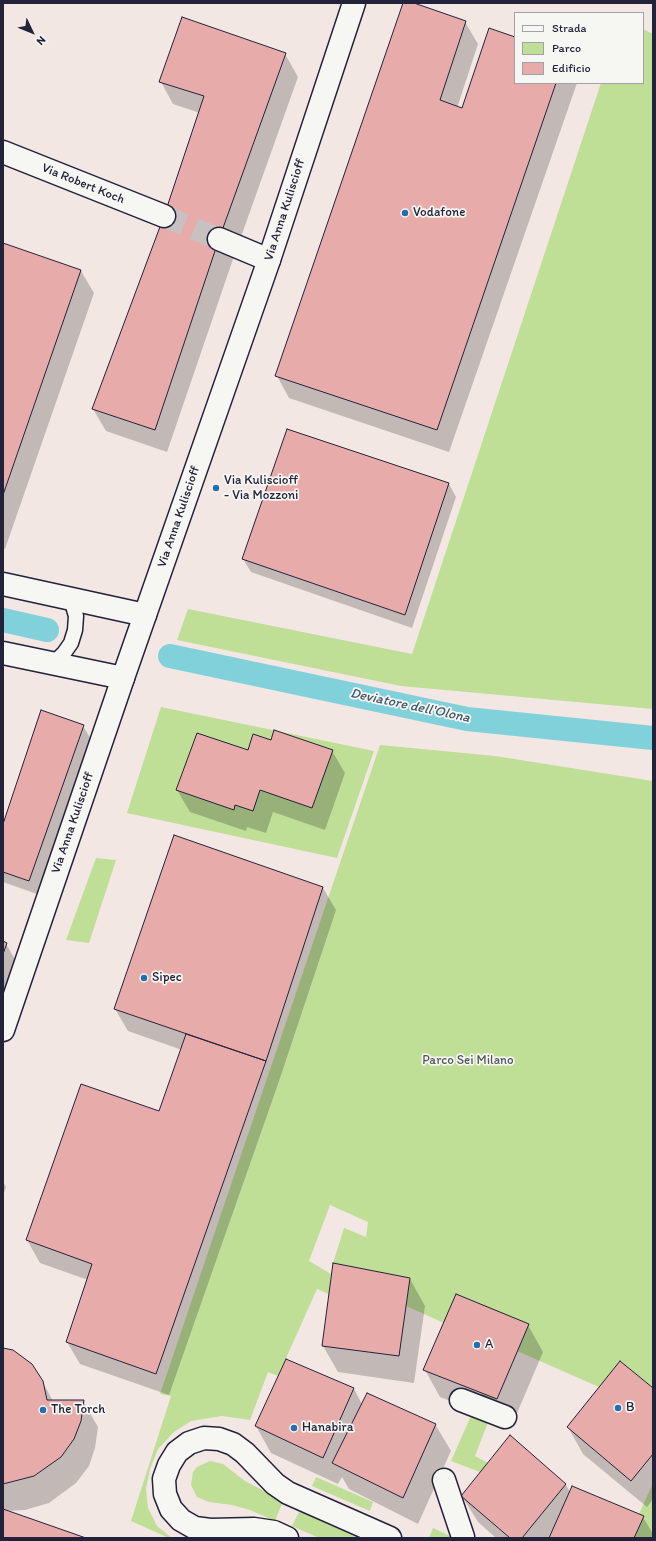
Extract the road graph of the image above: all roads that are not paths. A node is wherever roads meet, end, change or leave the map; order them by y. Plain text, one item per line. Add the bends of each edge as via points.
1 (354, 3) edge
2 (3, 152) edge
3 (164, 216) tunnel mouth
4 (219, 239) tunnel mouth
5 (269, 260) junction
6 (3, 584) edge
7 (71, 600) junction
8 (145, 615) junction
9 (3, 653) edge
10 (53, 664) junction
11 (123, 678) junction
12 (3, 1030) edge
13 (444, 1480) dead end
14 (463, 1537) dead end
15 (287, 1538) edge
16 (390, 1538) edge

1 - 5 street, Via Anna Kuliscioff
2 - 3 street, Via Robert Koch
4 - 5 street
5 - 8 street, Via Anna Kuliscioff
6 - 7 street
7 - 8 street
7 - 10 lane via 76,616 75,630 71,643
8 - 11 street, Via Anna Kuliscioff
9 - 10 street
10 - 11 street
11 - 12 street, Via Anna Kuliscioff
13 - 14 street
15 - 16 street via 274,1532 254,1529 195,1528 181,1520 171,1509 165,1494 164,1479 169,1464 177,1452 189,1443 204,1438 219,1438 233,1444 288,1493

